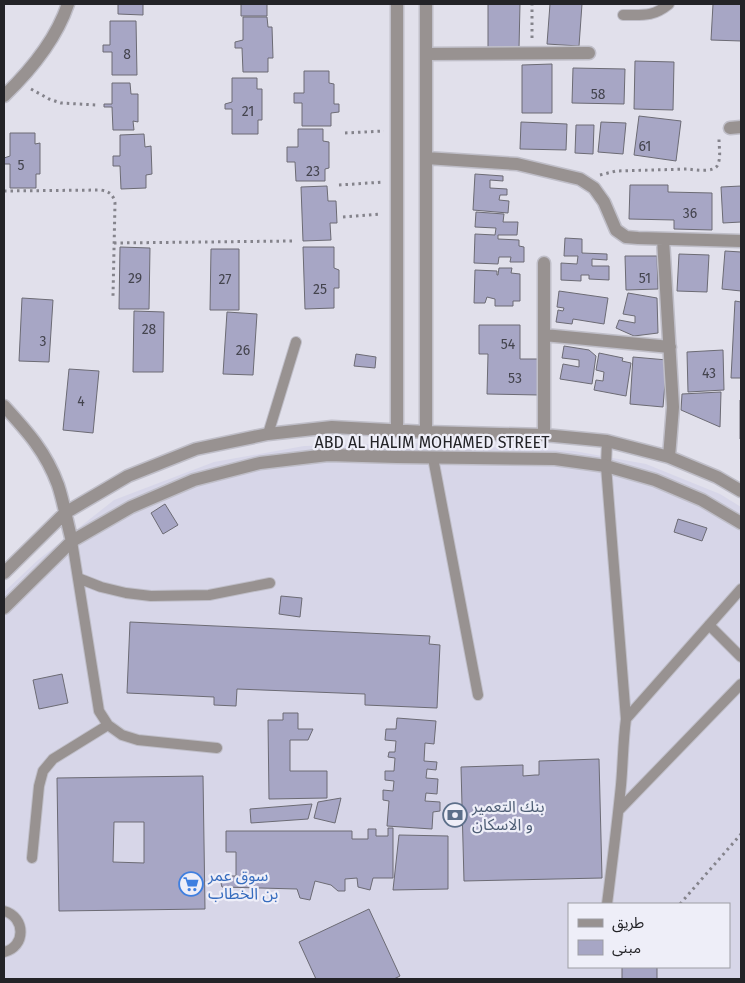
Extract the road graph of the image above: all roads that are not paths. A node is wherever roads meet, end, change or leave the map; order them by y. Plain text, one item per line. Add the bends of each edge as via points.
1 (68, 4) edge
2 (397, 4) edge
3 (426, 4) edge
4 (669, 4) edge
5 (623, 15) dead end
6 (589, 53) dead end
7 (426, 54) junction
8 (4, 96) edge
9 (426, 158) junction
10 (663, 239) junction
11 (741, 241) edge
12 (544, 263) dead end
13 (544, 335) junction
14 (296, 342) dead end
15 (670, 347) junction
16 (4, 406) edge
17 (397, 431) junction
18 (426, 432) junction
19 (268, 434) junction
20 (544, 435) junction
21 (607, 441) junction
22 (669, 457) junction
23 (433, 458) junction
24 (606, 466) junction
25 (741, 491) edge
26 (65, 513) junction
27 (741, 524) edge
28 (72, 541) junction
29 (4, 573) edge
30 (78, 578) junction
31 (270, 583) dead end
32 (741, 589) edge
33 (4, 608) edge
34 (710, 625) junction
35 (741, 657) edge
36 (741, 684) edge
37 (478, 695) dead end
38 (626, 719) junction
39 (108, 725) junction
40 (216, 748) dead end
41 (619, 810) junction
42 (32, 858) dead end
43 (608, 903) edge
44 (4, 911) edge
45 (4, 952) edge

1 - 8 street via 45,51
2 - 17 street
3 - 7 street
4 - 5 lane via 658,12
6 - 7 street
7 - 9 street
9 - 10 street via 516,164 580,179 594,188 621,234
9 - 18 street
10 - 11 street
10 - 15 street
12 - 13 street
13 - 15 street
13 - 20 street
14 - 19 lane
15 - 22 street via 673,407
16 - 26 street via 46,459 58,485
17 - 18 street, ABD AL HALIM MOHAMED STREET
17 - 19 street, ABD AL HALIM MOHAMED STREET via 332,428
18 - 20 street, ABD AL HALIM MOHAMED STREET
19 - 26 street, ABD AL HALIM MOHAMED STREET via 196,449 128,476
20 - 21 street, ABD AL HALIM MOHAMED STREET
21 - 22 street, ABD AL HALIM MOHAMED STREET
21 - 24 lane
22 - 25 street, ABD AL HALIM MOHAMED STREET
23 - 24 street, ABD AL HALIM MOHAMED STREET via 555,459
23 - 28 street, ABD AL HALIM MOHAMED STREET via 328,455 260,463 194,480 131,506
23 - 37 lane
24 - 27 street, ABD AL HALIM MOHAMED STREET via 702,500
24 - 38 lane
26 - 28 street
26 - 29 street, ABD AL HALIM MOHAMED STREET
28 - 30 lane
28 - 33 street, ABD AL HALIM MOHAMED STREET
30 - 31 lane via 101,587 151,596 209,594
30 - 39 lane via 98,711
32 - 34 lane
34 - 35 lane
34 - 38 lane
36 - 41 lane
38 - 41 lane
39 - 40 lane via 122,735 138,740
39 - 42 lane via 53,759 43,771
41 - 43 lane
44 - 45 lane via 18,920 20,935 14,947

